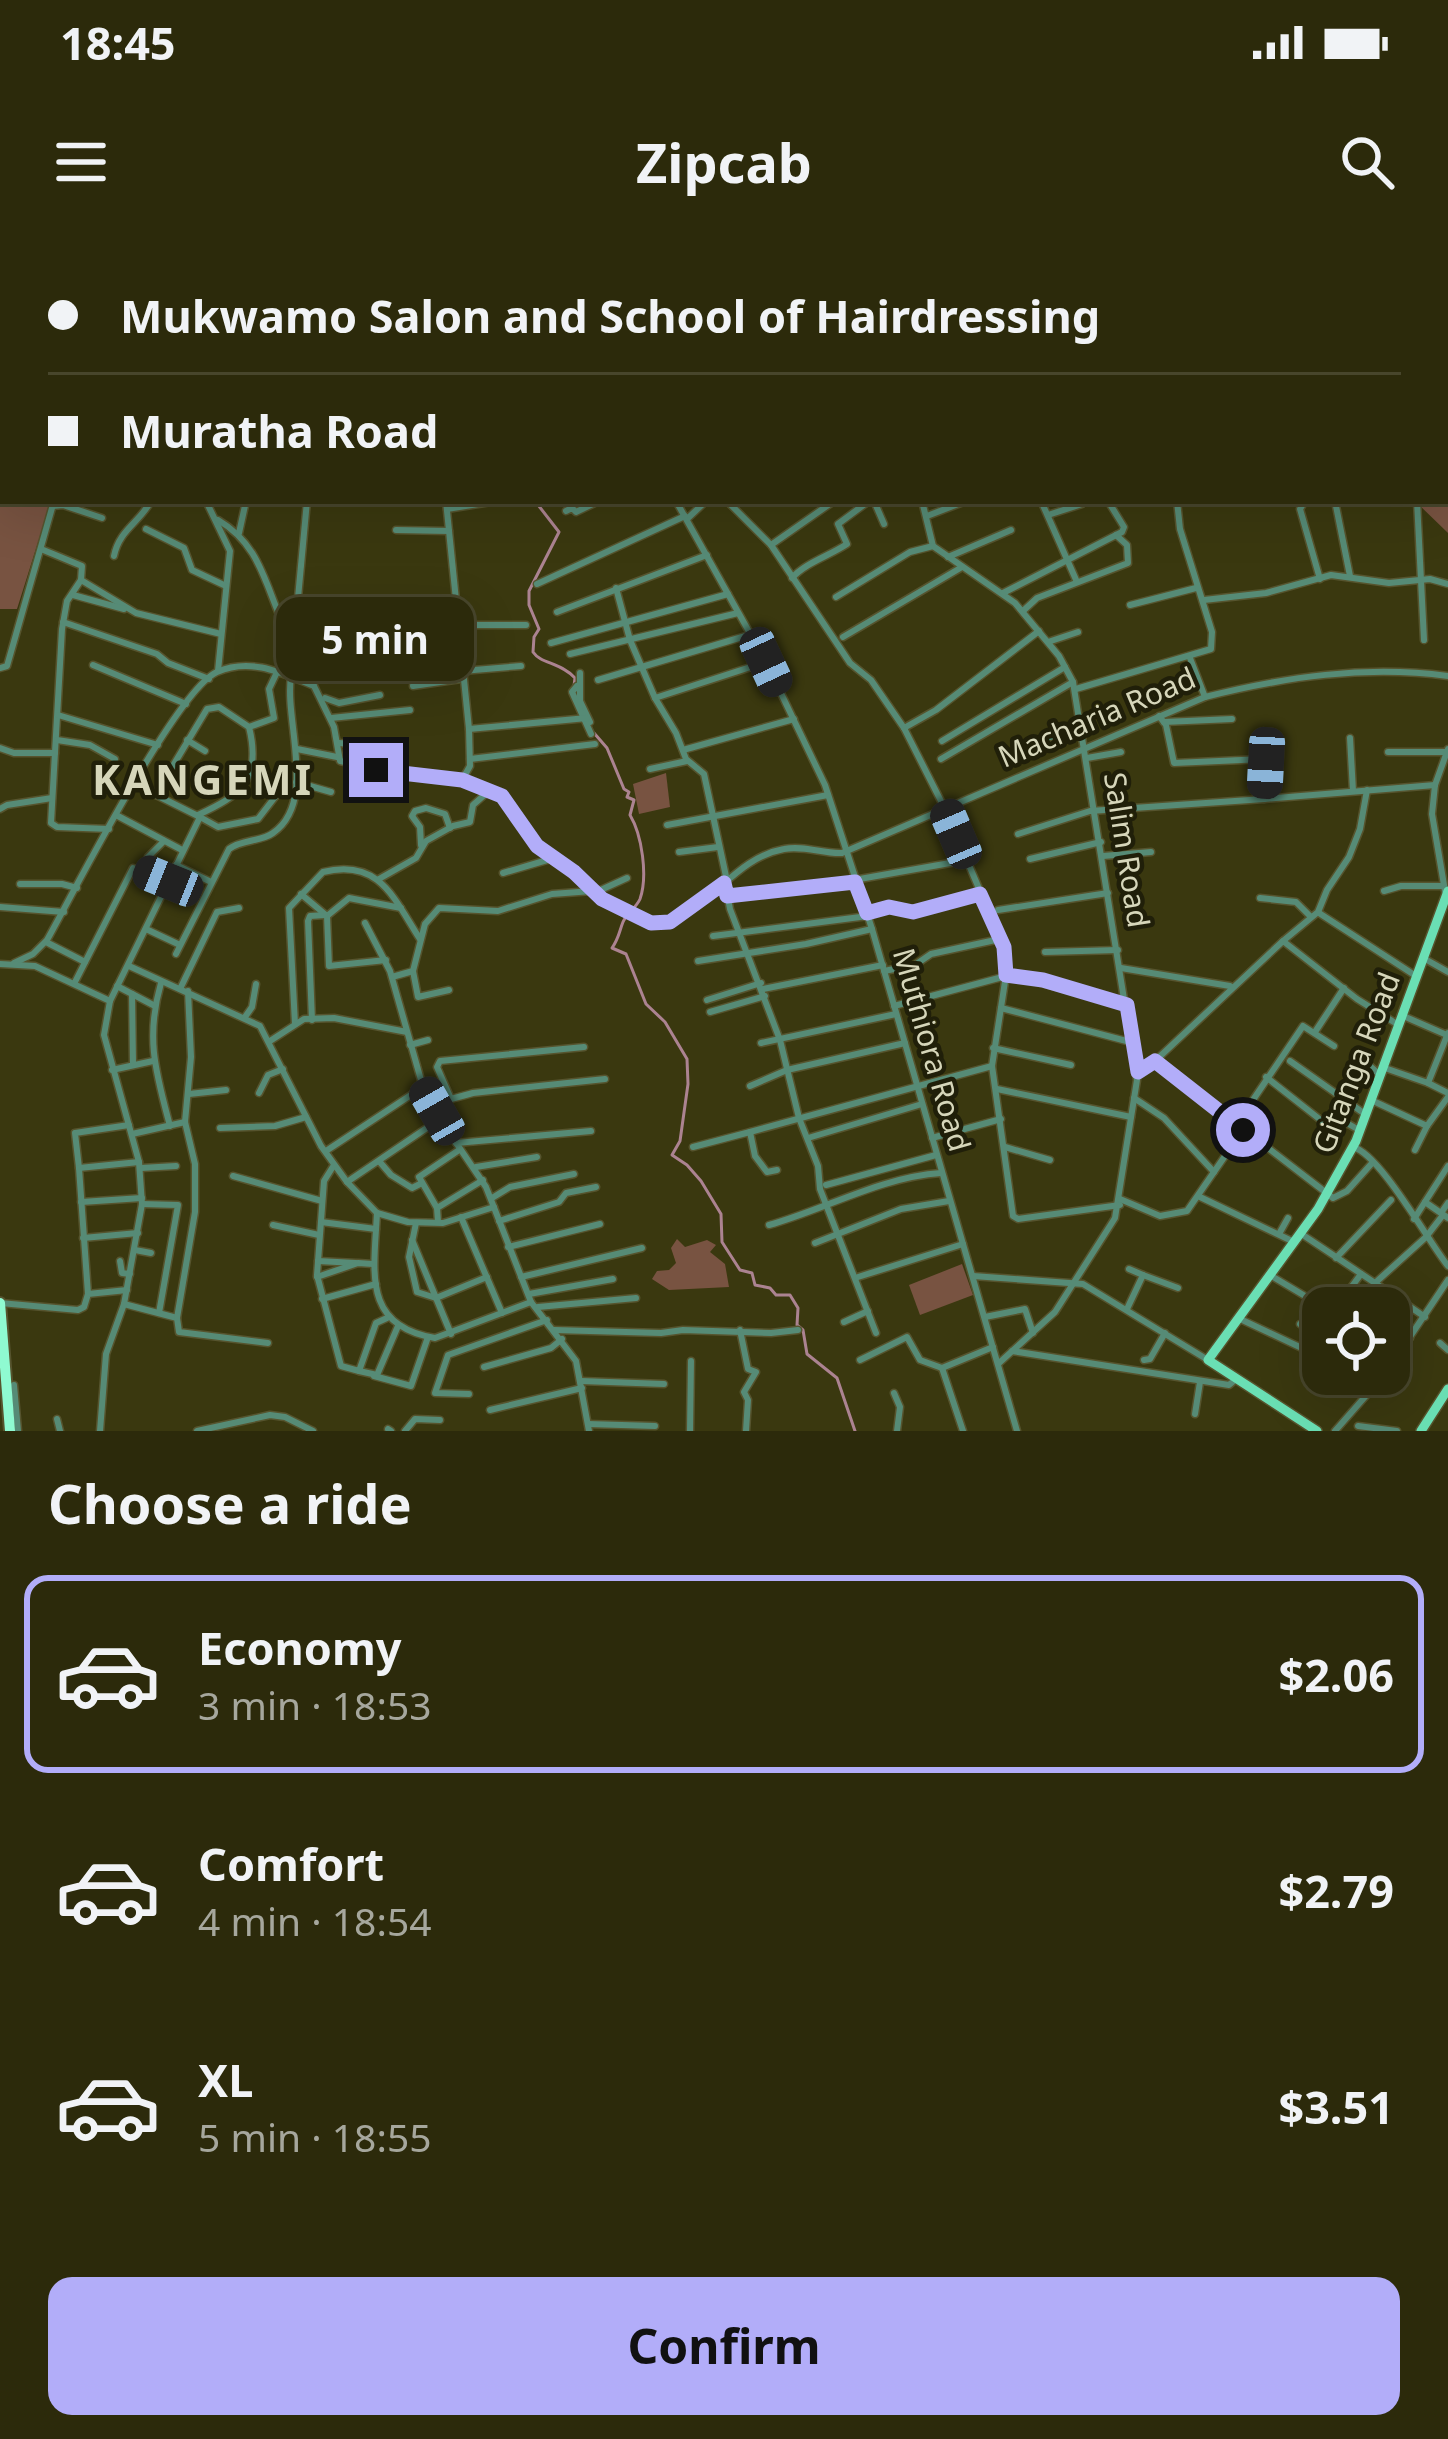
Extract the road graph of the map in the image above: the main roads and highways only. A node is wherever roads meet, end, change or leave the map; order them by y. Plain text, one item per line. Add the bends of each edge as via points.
1 (1446, 890) edge
2 (1443, 919) edge
3 (0, 1303) edge
4 (1448, 1389) edge
5 (14, 1431) edge
6 (1317, 1431) edge
7 (1421, 1431) edge

1 - 2 main road, Gitanga Road
2 - 6 main road, Gitanga Road via 1328,1195 1208,1360
3 - 5 highway
4 - 7 main road

